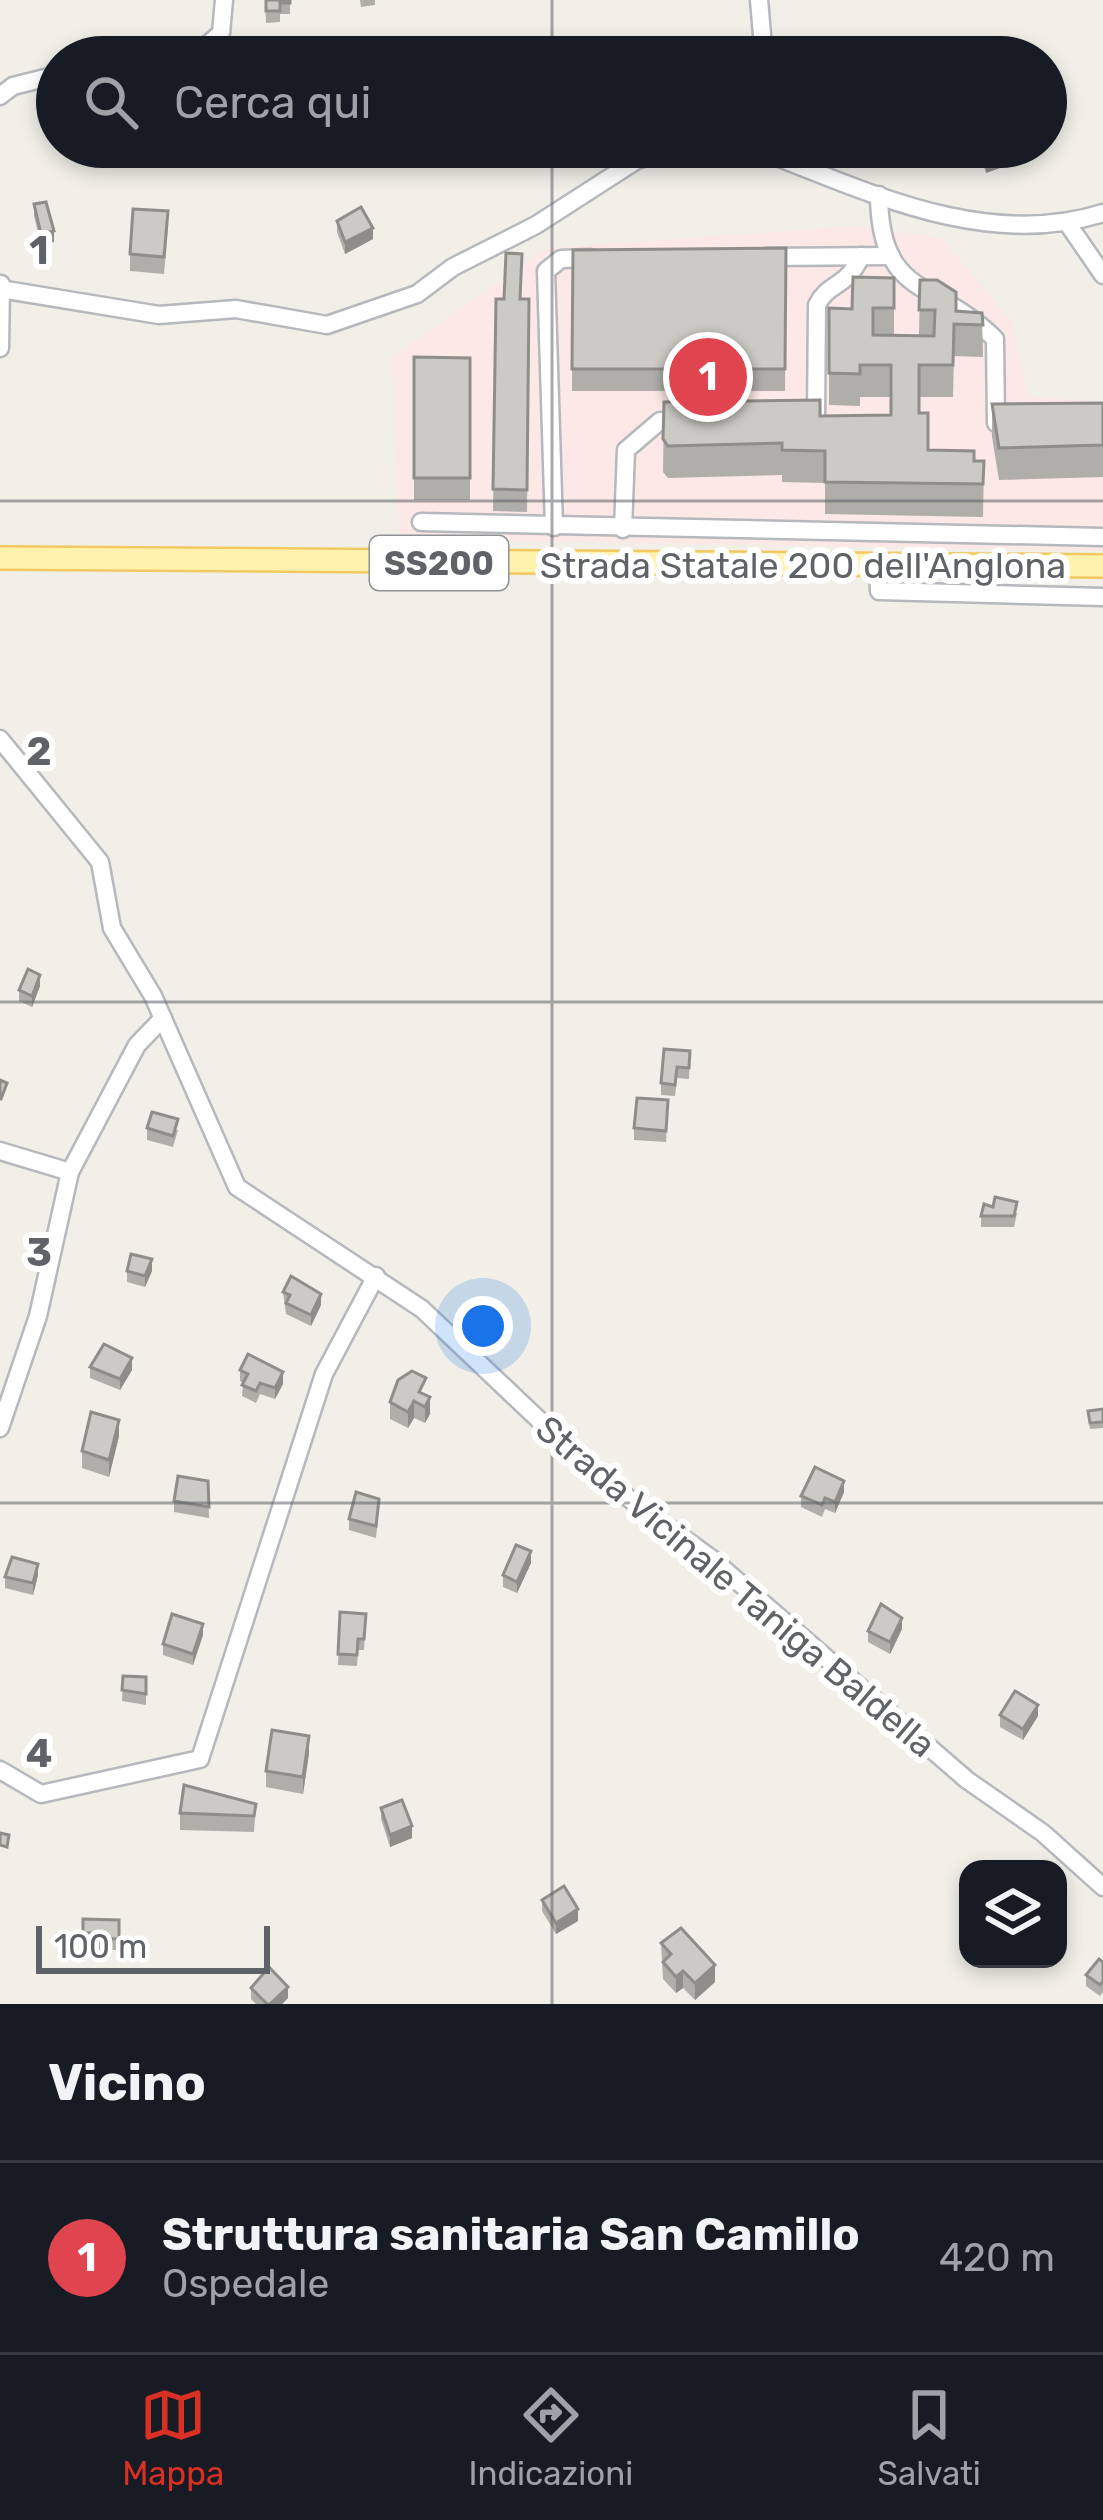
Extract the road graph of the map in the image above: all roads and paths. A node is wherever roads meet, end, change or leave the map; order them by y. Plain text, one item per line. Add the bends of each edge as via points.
1 (224, 0) edge
2 (759, 0) edge
3 (218, 36) edge
4 (762, 36) edge
5 (36, 80) edge
6 (0, 96) edge
7 (625, 168) edge
8 (807, 168) edge
9 (879, 195) junction
10 (1103, 213) edge
11 (1068, 224) junction
12 (861, 256) junction
13 (891, 256) junction
14 (746, 257) edge
15 (608, 258) edge
16 (1103, 275) edge
17 (1, 286) edge
18 (0, 348) edge
19 (704, 421) edge
20 (794, 421) edge
21 (1018, 425) edge
22 (421, 522) dead end
23 (554, 527) junction
24 (622, 529) junction
25 (1103, 537) edge
26 (4, 559) edge
27 (878, 566) junction
28 (1103, 566) edge
29 (1103, 597) edge
30 (0, 739) edge
31 (163, 1018) junction
32 (0, 1151) edge
33 (70, 1172) junction
34 (376, 1276) junction
35 (0, 1428) edge
36 (0, 1770) edge
37 (1103, 1887) edge

1 - 3 street
2 - 4 street
5 - 6 street
7 - 17 street via 417,294 326,325 236,309 159,315
8 - 9 street
9 - 11 street via 940,218
9 - 13 street via 880,237
10 - 11 street
11 - 16 street
12 - 13 street
12 - 14 street
12 - 20 street via 846,283 817,305 816,420
13 - 21 street via 908,283 964,308 995,339 997,425
15 - 23 street via 561,259 545,271
17 - 18 street
19 - 24 street via 660,421 626,450
22 - 23 street
23 - 24 street
24 - 25 street
26 - 27 main road, Strada Statale 200 dell'Anglona / SS200
27 - 28 main road, Strada Statale 200 dell'Anglona / SS200
27 - 29 street via 879,591
30 - 31 street, Strada Vicinale Taniga Baldella via 100,862 112,928
31 - 33 street via 137,1045
31 - 34 street, Strada Vicinale Taniga Baldella via 237,1187
32 - 33 street
33 - 35 street via 38,1316
34 - 36 street via 324,1374 200,1759 41,1794
34 - 37 street, Strada Vicinale Taniga Baldella via 422,1309 597,1475 712,1559

